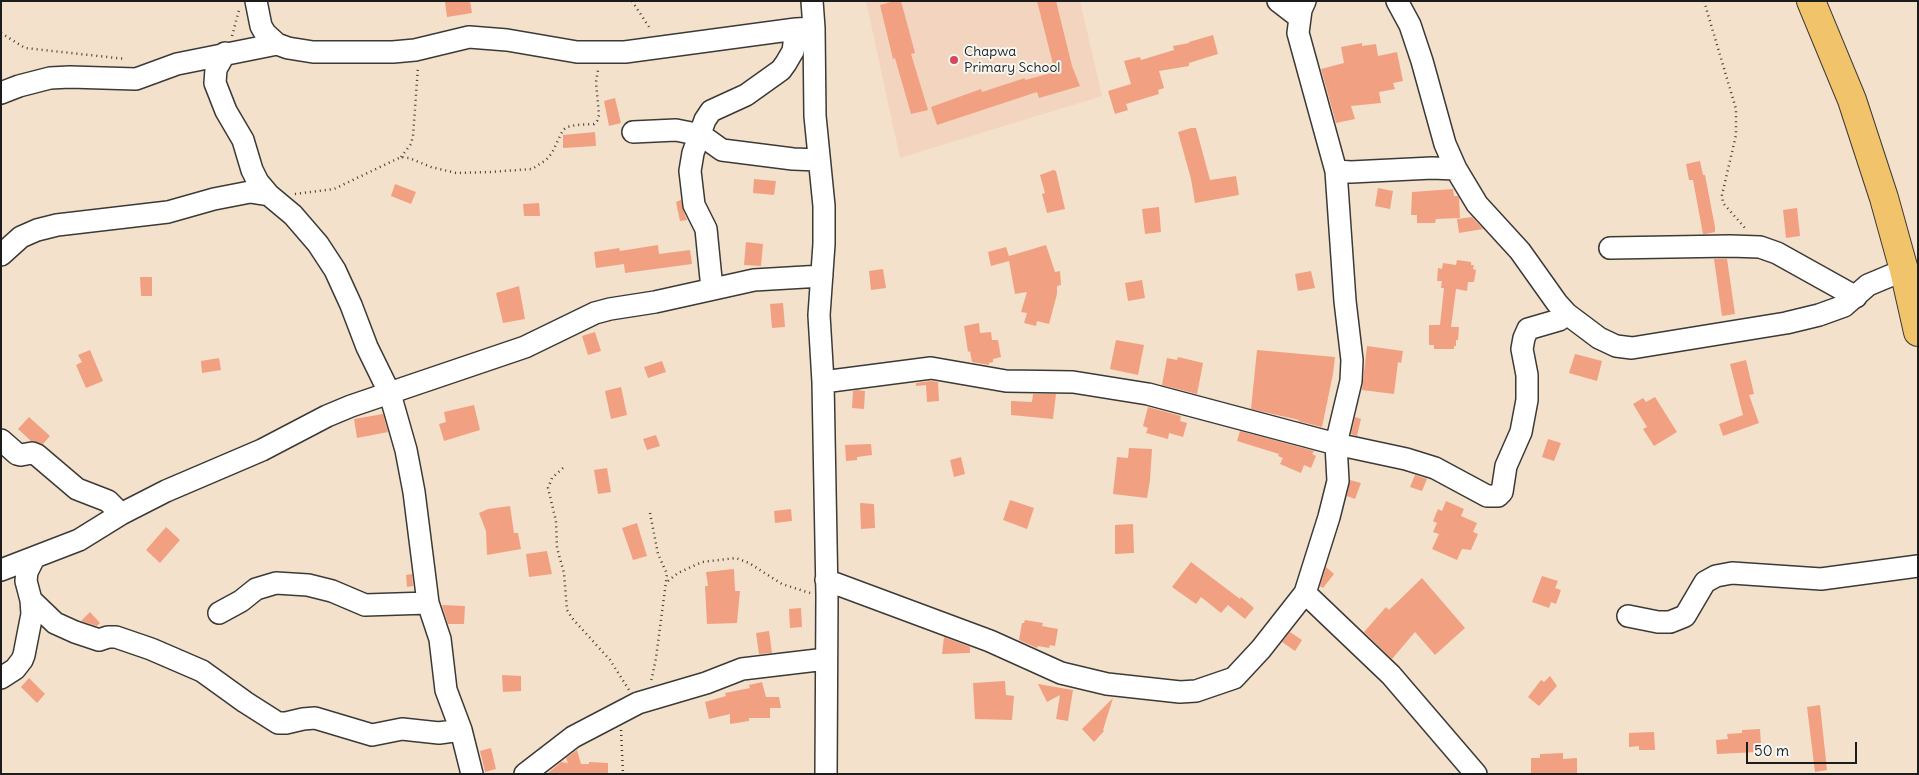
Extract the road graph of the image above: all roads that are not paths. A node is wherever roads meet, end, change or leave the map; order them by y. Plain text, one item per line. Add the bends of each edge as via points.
1 (812, 1) edge
2 (1278, 1) edge
3 (1397, 1) edge
4 (1810, 1) edge
5 (248, 3) edge
6 (1302, 10) edge
7 (805, 28) junction
8 (277, 44) junction
9 (225, 54) junction
10 (1, 93) edge
11 (633, 132) dead end
12 (701, 135) junction
13 (819, 160) junction
14 (1456, 169) junction
15 (1336, 171) junction
16 (269, 195) junction
17 (1610, 248) dead end
18 (1, 255) edge
19 (1904, 270) junction
20 (822, 276) junction
21 (712, 289) junction
22 (1856, 297) junction
23 (1567, 314) junction
24 (1917, 323) edge
25 (823, 382) junction
26 (390, 394) junction
27 (1, 440) edge
28 (1336, 444) junction
29 (121, 514) junction
30 (34, 558) junction
31 (1918, 566) edge
32 (1, 570) edge
33 (826, 588) junction
34 (1305, 594) junction
35 (31, 600) junction
36 (428, 603) junction
37 (219, 613) dead end
38 (1628, 616) dead end
39 (826, 659) junction
40 (1, 678) edge
41 (461, 730) junction
42 (472, 774) edge
43 (525, 774) edge
44 (826, 774) edge
45 (1476, 774) edge

1 - 7 street
2 - 6 street
3 - 14 street via 1410,25 1445,144
4 - 19 highway via 1852,100
5 - 8 street via 264,33
6 - 15 street via 1298,33
7 - 8 street via 625,52 577,52 468,37 393,52 312,52
7 - 12 street via 781,70 746,95 711,111
7 - 13 street
8 - 9 street
9 - 10 street via 176,64 136,79 50,78
9 - 16 street via 215,73 217,91 243,140 258,182
11 - 12 street via 676,130
12 - 13 street via 722,150
12 - 21 street via 690,171 694,206 706,229
13 - 20 street via 824,206
14 - 15 street
14 - 23 street via 1477,204 1520,250
15 - 28 street via 1352,360 1351,381
16 - 18 street via 250,192 168,212 44,228 21,237
16 - 26 street via 318,244 335,270
17 - 22 street via 1760,247 1777,253
19 - 22 street via 1872,283
19 - 24 highway
20 - 21 street via 754,280
20 - 25 street via 819,315
21 - 26 street via 610,309 526,347
22 - 23 street via 1844,306 1786,323 1632,348 1616,346 1599,338
23 - 28 street via 1559,320 1528,329 1524,338 1522,349 1527,400 1521,432 1506,466 1502,492 1498,496 1487,496 1435,468
25 - 28 street via 931,368 1006,381 1073,382 1148,394
25 - 33 street
26 - 29 street via 327,416 262,450
26 - 36 street via 413,484
27 - 29 street via 17,454 37,455 77,489 108,501
28 - 34 street via 1338,481
29 - 30 street via 79,540
30 - 32 street
30 - 35 street via 26,581
31 - 38 street via 1821,578 1732,573 1705,582 1685,616 1670,622
33 - 34 street via 990,641 1061,673 1107,684 1180,692 1196,691 1234,678
33 - 39 street
34 - 45 street via 1391,675
35 - 40 street via 29,636 22,660
35 - 41 street via 55,623 75,632 99,640 116,637 202,671 278,723 315,718 372,736 402,729 438,733
36 - 37 street via 365,605 308,584 276,583 256,589
36 - 41 street via 440,639 446,690
39 - 43 street via 742,669 634,706 573,737
39 - 44 street
41 - 42 street

